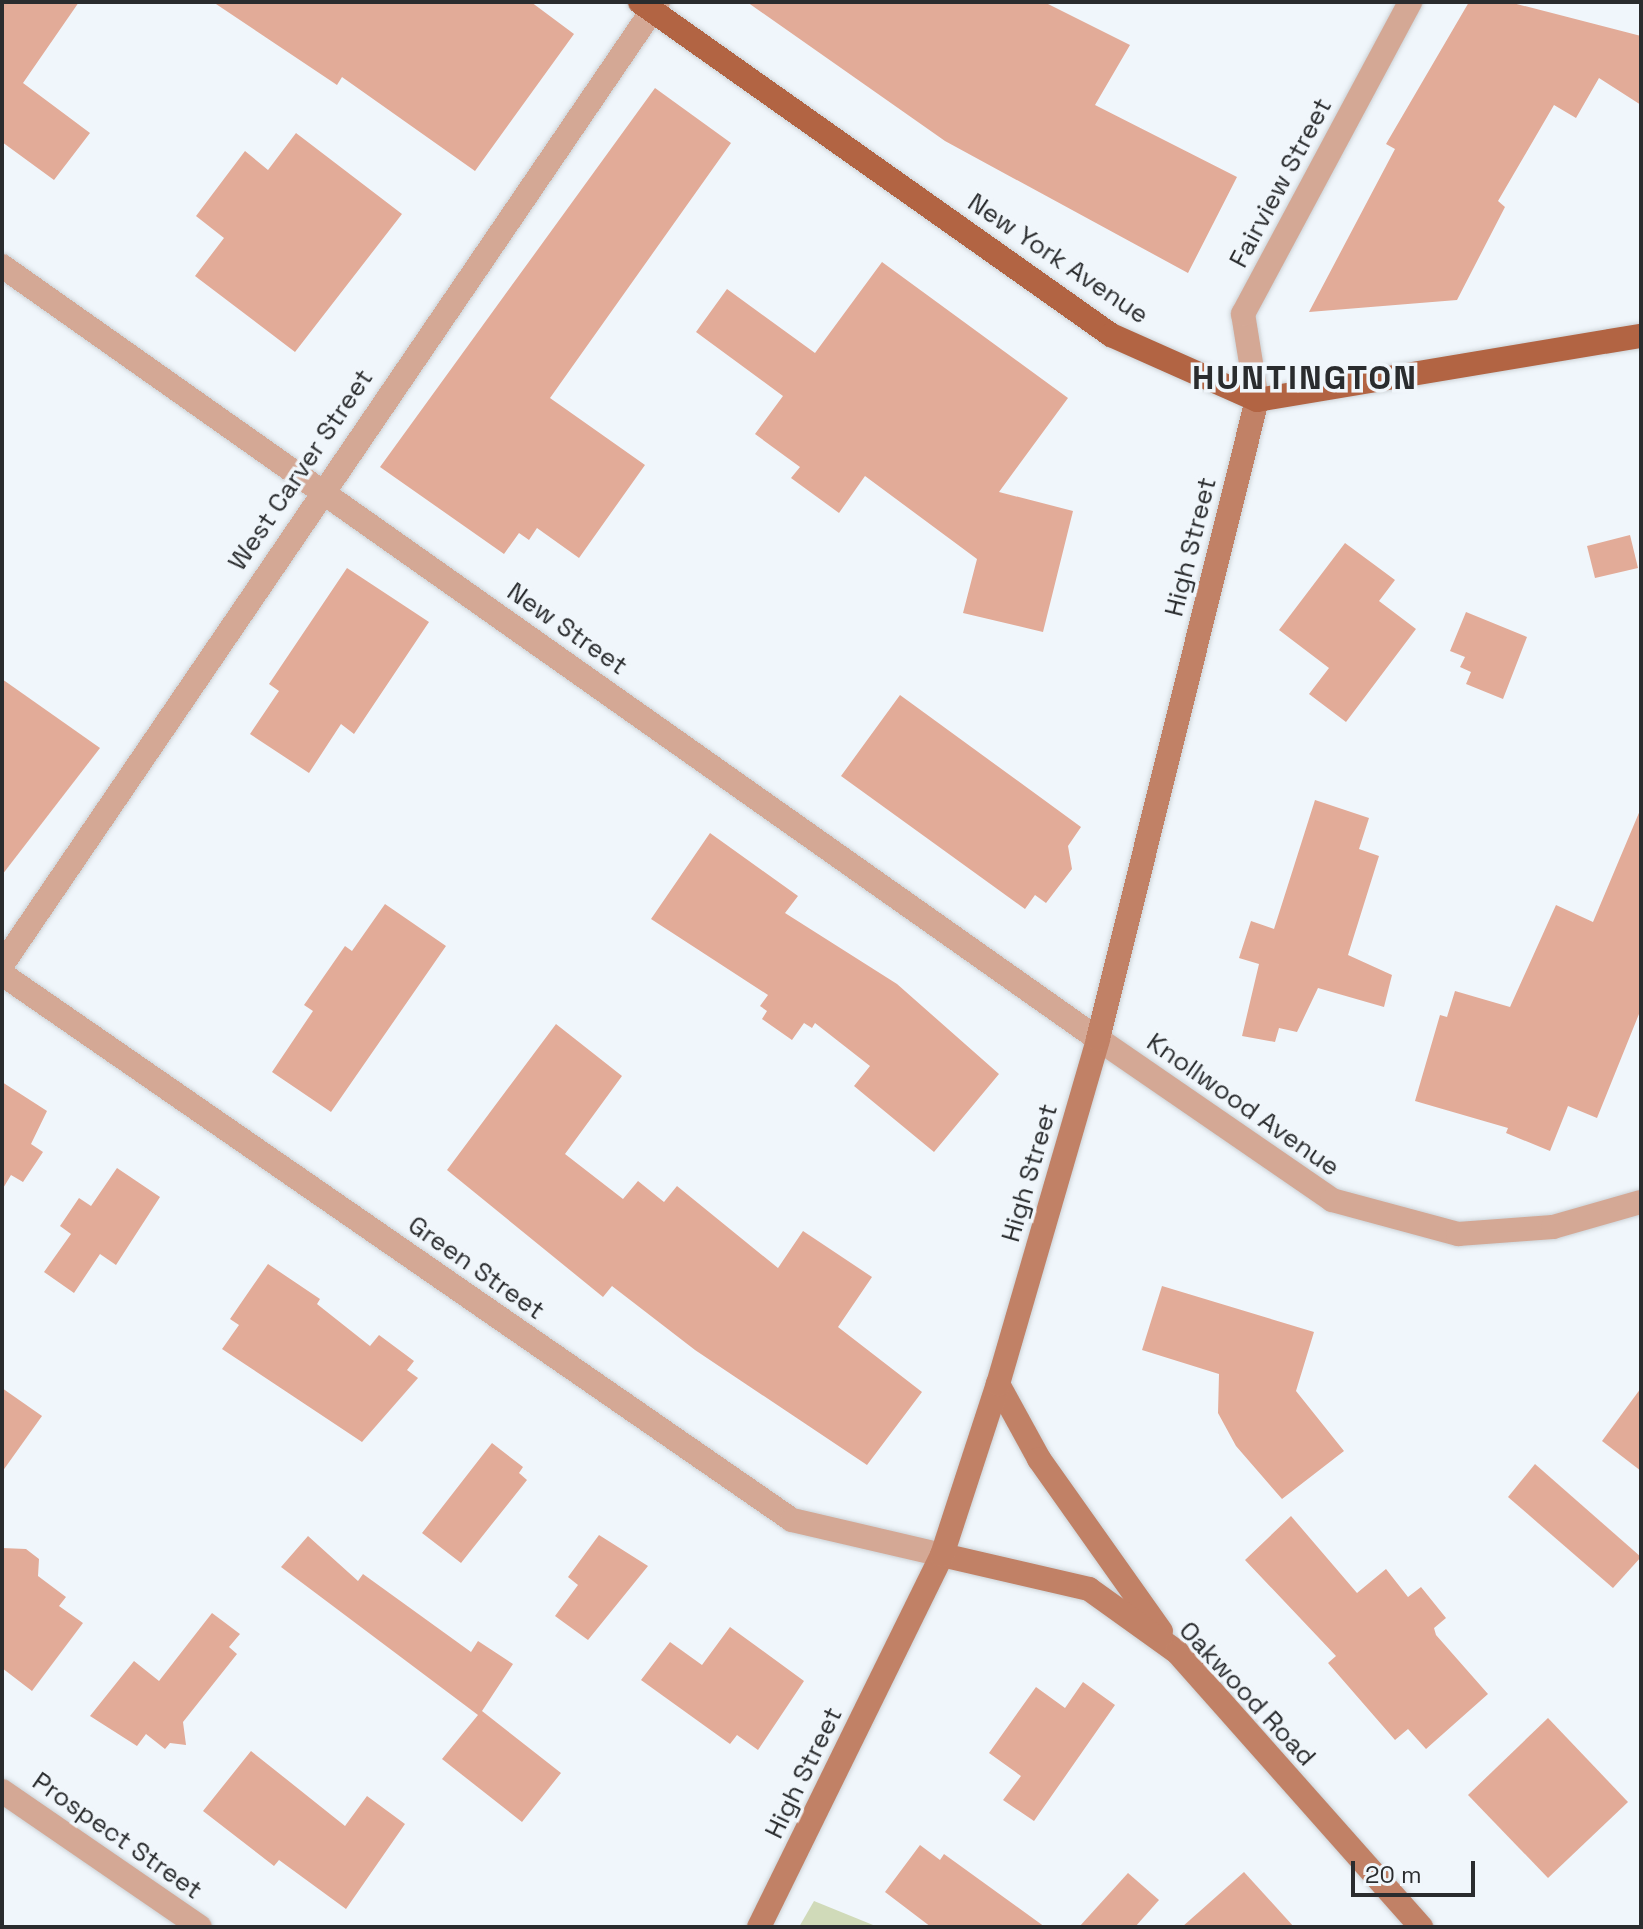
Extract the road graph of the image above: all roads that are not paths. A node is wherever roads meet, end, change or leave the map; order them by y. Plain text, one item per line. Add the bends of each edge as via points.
1 (1410, 2) edge
2 (650, 5) edge
3 (2, 266) edge
4 (1641, 336) edge
5 (1257, 400) junction
6 (320, 490) junction
7 (2, 965) edge
8 (2, 974) edge
9 (1098, 1039) junction
10 (1641, 1202) edge
11 (998, 1384) junction
12 (942, 1555) junction
13 (1177, 1652) junction
14 (2, 1791) edge
15 (200, 1927) edge
16 (759, 1927) edge
17 (1421, 1927) edge

1 - 5 street, Fairview Street via 1243,314
2 - 5 main road, New York Avenue via 1111,335
2 - 6 street, West Carver Street
3 - 6 street, New Street
4 - 5 main road
5 - 9 main road, High Street
6 - 7 street, West Carver Street
6 - 9 street, New Street
8 - 12 street, Green Street via 792,1520
9 - 10 street, Knollwood Avenue via 1332,1200 1458,1234 1553,1227
9 - 11 main road, High Street
11 - 12 main road, High Street
11 - 13 main road via 1039,1459
12 - 13 main road, Oakwood Road via 1089,1589
12 - 16 main road, High Street
13 - 17 main road, Oakwood Road
14 - 15 street, Prospect Street

